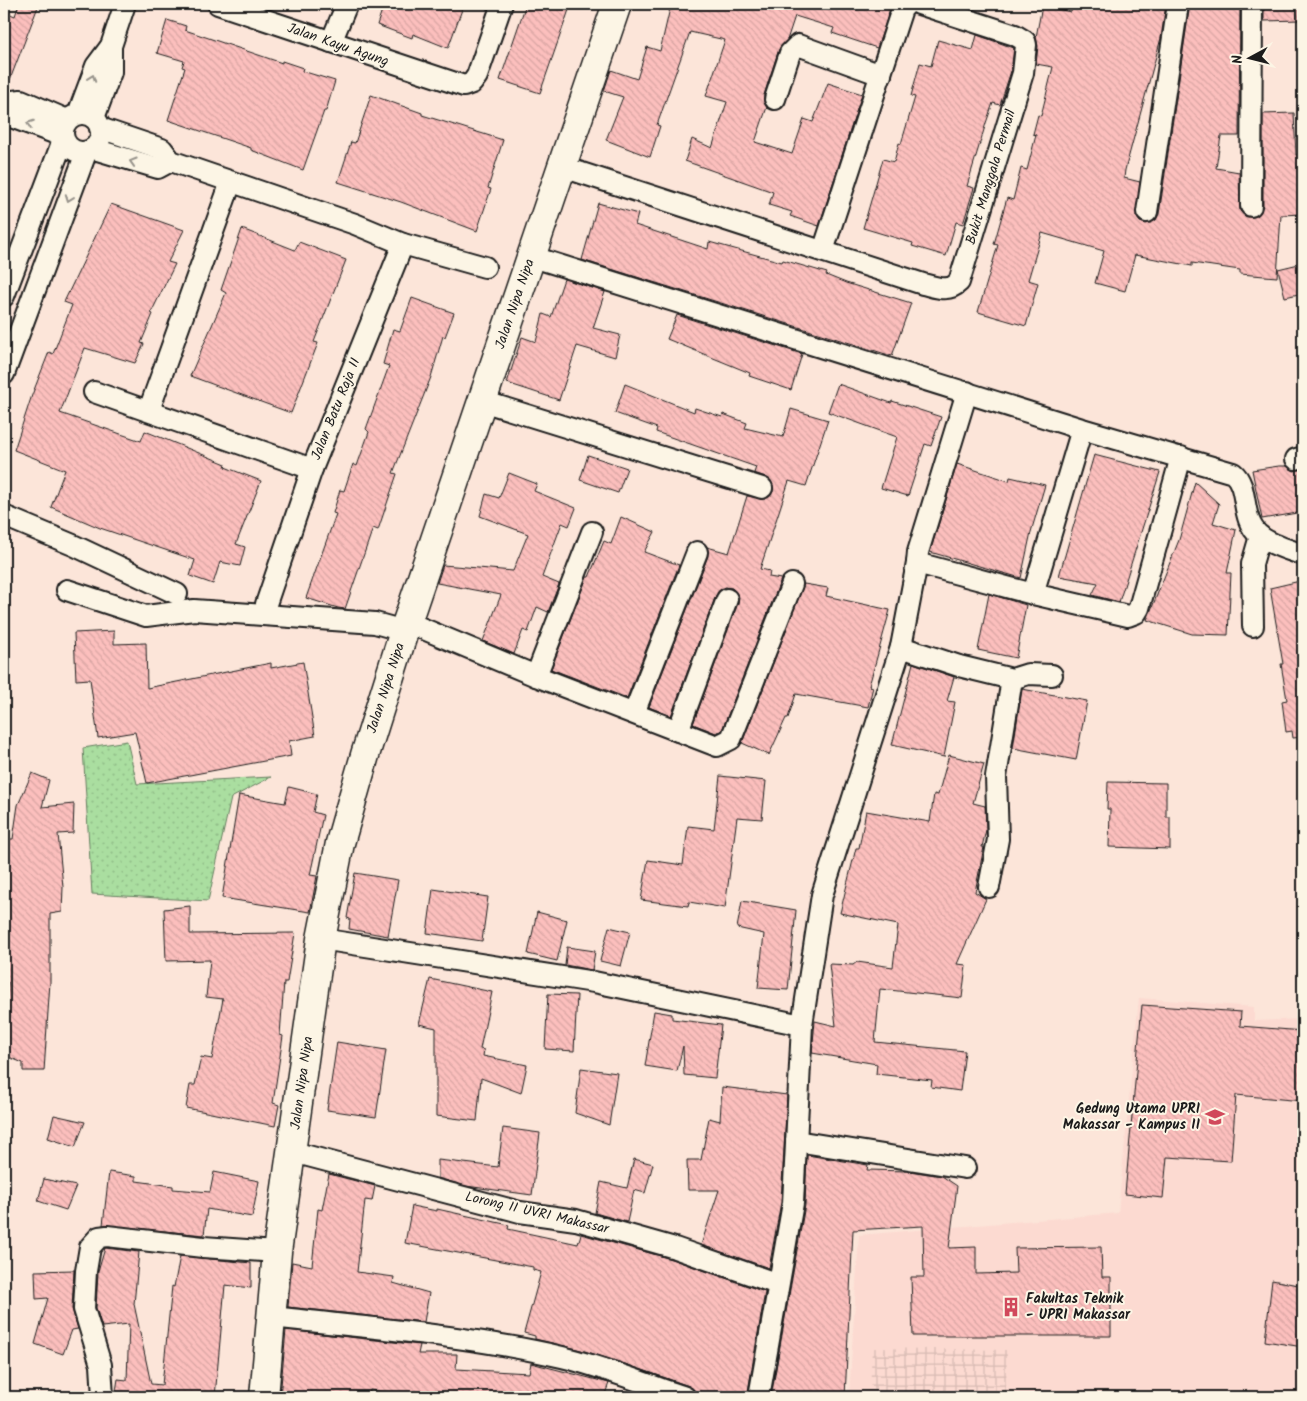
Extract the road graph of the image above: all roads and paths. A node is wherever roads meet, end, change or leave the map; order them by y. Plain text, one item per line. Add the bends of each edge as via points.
1 (125, 4) edge
2 (218, 4) edge
3 (347, 4) edge
4 (502, 4) edge
5 (617, 4) edge
6 (907, 4) edge
7 (919, 4) edge
8 (1178, 4) edge
9 (1252, 4) edge
10 (331, 42) junction
11 (881, 75) junction
12 (775, 99) dead end
13 (4, 104) edge
14 (78, 126) junction
15 (90, 151) junction
16 (171, 161) junction
17 (563, 167) junction
18 (231, 182) junction
19 (1251, 206) dead end
20 (1148, 212) dead end
21 (403, 244) junction
22 (823, 251) junction
23 (530, 256) junction
24 (485, 267) dead end
25 (4, 296) edge
26 (4, 374) edge
27 (94, 392) dead end
28 (966, 392) junction
29 (482, 401) junction
30 (149, 410) junction
31 (1082, 429) junction
32 (1181, 457) junction
33 (312, 469) junction
34 (762, 488) dead end
35 (4, 516) edge
36 (592, 532) dead end
37 (1260, 536) junction
38 (697, 552) dead end
39 (1303, 555) edge
40 (917, 563) junction
41 (792, 584) dead end
42 (67, 590) dead end
43 (177, 594) dead end
44 (1033, 594) junction
45 (727, 599) dead end
46 (266, 604) dead end
47 (1253, 626) dead end
48 (406, 627) junction
49 (901, 647) junction
50 (1052, 674) dead end
51 (536, 676) junction
52 (1012, 679) junction
53 (634, 713) junction
54 (678, 731) junction
55 (989, 887) dead end
56 (321, 939) junction
57 (802, 1025) junction
58 (796, 1141) junction
59 (293, 1152) junction
60 (965, 1168) dead end
61 (277, 1252) junction
62 (778, 1284) junction
63 (272, 1316) junction
64 (103, 1397) edge
65 (264, 1397) edge
66 (685, 1397) edge
67 (759, 1397) edge

1 - 14 street via 111,46 96,66
2 - 10 street, Jalan Kayu Agung
3 - 10 street
4 - 10 street, Jalan Kayu Agung via 477,76 469,85 459,86
5 - 17 street, Jalan Nipa Nipa
6 - 11 street via 902,8
7 - 22 street, Bukit Manggala Permail via 1020,38 1026,45 1023,73 959,282 954,287 939,288
8 - 20 street
9 - 19 street
11 - 12 street via 798,45 790,53
11 - 22 street
13 - 14 street via 11,117
14 - 15 street via 100,139
14 - 15 street via 72,150
14 - 16 street via 162,149
14 - 25 street
16 -> 15 street via 158,168
15 -> 26 street
16 - 18 street
17 - 22 street, Bukit Manggala Permail
17 - 23 street, Jalan Nipa Nipa
18 - 21 street via 355,224
18 - 30 street
21 - 24 street
21 - 33 street, Jalan Batu Raja II
23 - 28 street
23 - 29 street, Jalan Nipa Nipa
27 - 30 street, Jalan Batu Raja II
28 - 31 street
28 - 40 street
29 - 34 street
29 - 48 street, Jalan Nipa Nipa
30 - 33 street, Jalan Batu Raja II
31 - 32 street
31 - 44 street
32 - 37 street via 1238,477 1246,514
32 - 44 street via 1136,613 1128,616
33 - 46 street
35 - 43 street
36 - 51 street
37 - 39 street
37 - 47 street via 1252,564
38 - 53 street
40 - 44 street
40 - 49 street
41 - 54 street via 731,739 718,746
42 - 48 street via 146,616 194,610
45 - 54 street
48 - 51 street
48 - 56 street, Jalan Nipa Nipa via 340,843
49 - 52 street
49 - 57 street via 822,895
50 - 52 street via 1028,674
51 - 53 street
52 - 55 street via 996,777 998,839
53 - 54 street
56 - 57 street via 594,982
56 - 59 street, Jalan Nipa Nipa
57 - 58 street
58 - 60 street
58 - 62 street via 793,1203
59 - 61 street, Jalan Nipa Nipa
59 - 62 street, Lorong II UVRI Makassar via 520,1212 585,1223 675,1248
61 - 63 street, Jalan Nipa Nipa
61 - 64 street via 107,1236 95,1241 90,1248 86,1270 84,1309 101,1365
62 - 67 street
63 - 65 street, Jalan Nipa Nipa
63 - 66 street via 538,1352

